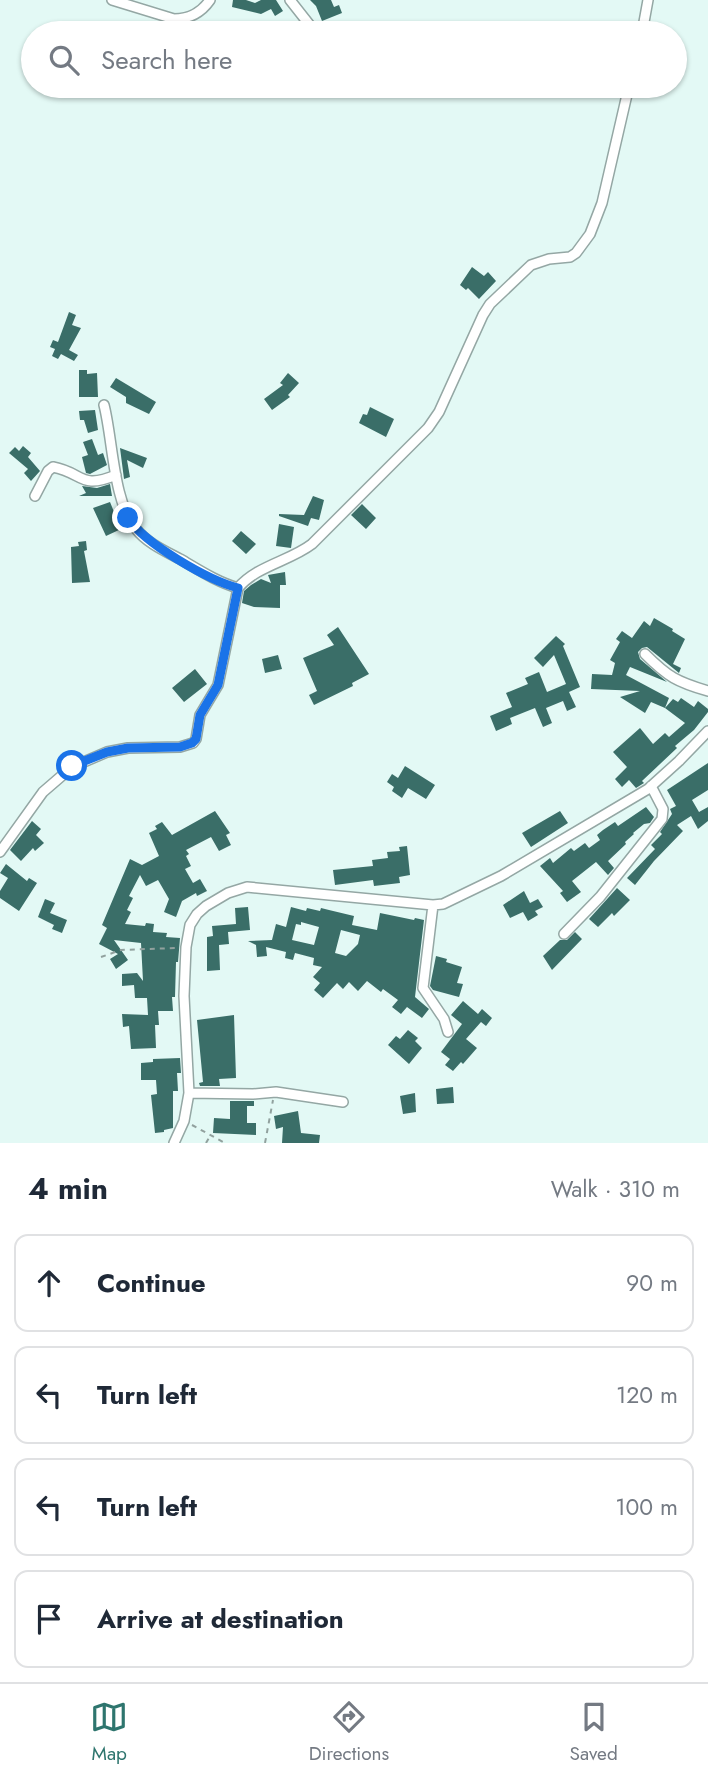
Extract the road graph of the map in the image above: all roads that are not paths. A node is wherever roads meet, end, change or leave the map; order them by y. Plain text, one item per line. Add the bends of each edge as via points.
1 (112, 0) edge
2 (210, 0) edge
3 (290, 0) edge
4 (648, 0) edge
5 (307, 21) edge
6 (644, 21) edge
7 (626, 98) edge
8 (104, 405) dead end
9 (116, 475) junction
10 (35, 496) dead end
11 (238, 588) junction
12 (645, 654) dead end
13 (708, 691) edge
14 (708, 731) edge
15 (652, 786) junction
16 (0, 852) edge
17 (433, 905) junction
18 (564, 934) dead end
19 (448, 1032) dead end
20 (189, 1093) junction
21 (344, 1102) dead end
22 (174, 1143) edge

1 - 2 street via 184,19
3 - 5 street
4 - 6 street
7 - 11 street via 598,216 583,245 570,257 549,259 520,273 483,315 428,428 312,544
8 - 9 street
9 - 10 street via 87,482 53,467
9 - 11 street via 128,518 142,536 217,581
11 - 16 street via 218,685 200,715 196,739 180,747 118,750 72,766 43,792
12 - 13 street via 676,681
14 - 15 street
15 - 17 street via 501,876
15 - 18 street via 663,809 662,819
17 - 19 street via 423,988
17 - 20 street via 247,887 228,893 197,914 186,947
20 - 21 street via 276,1092
20 - 22 street

